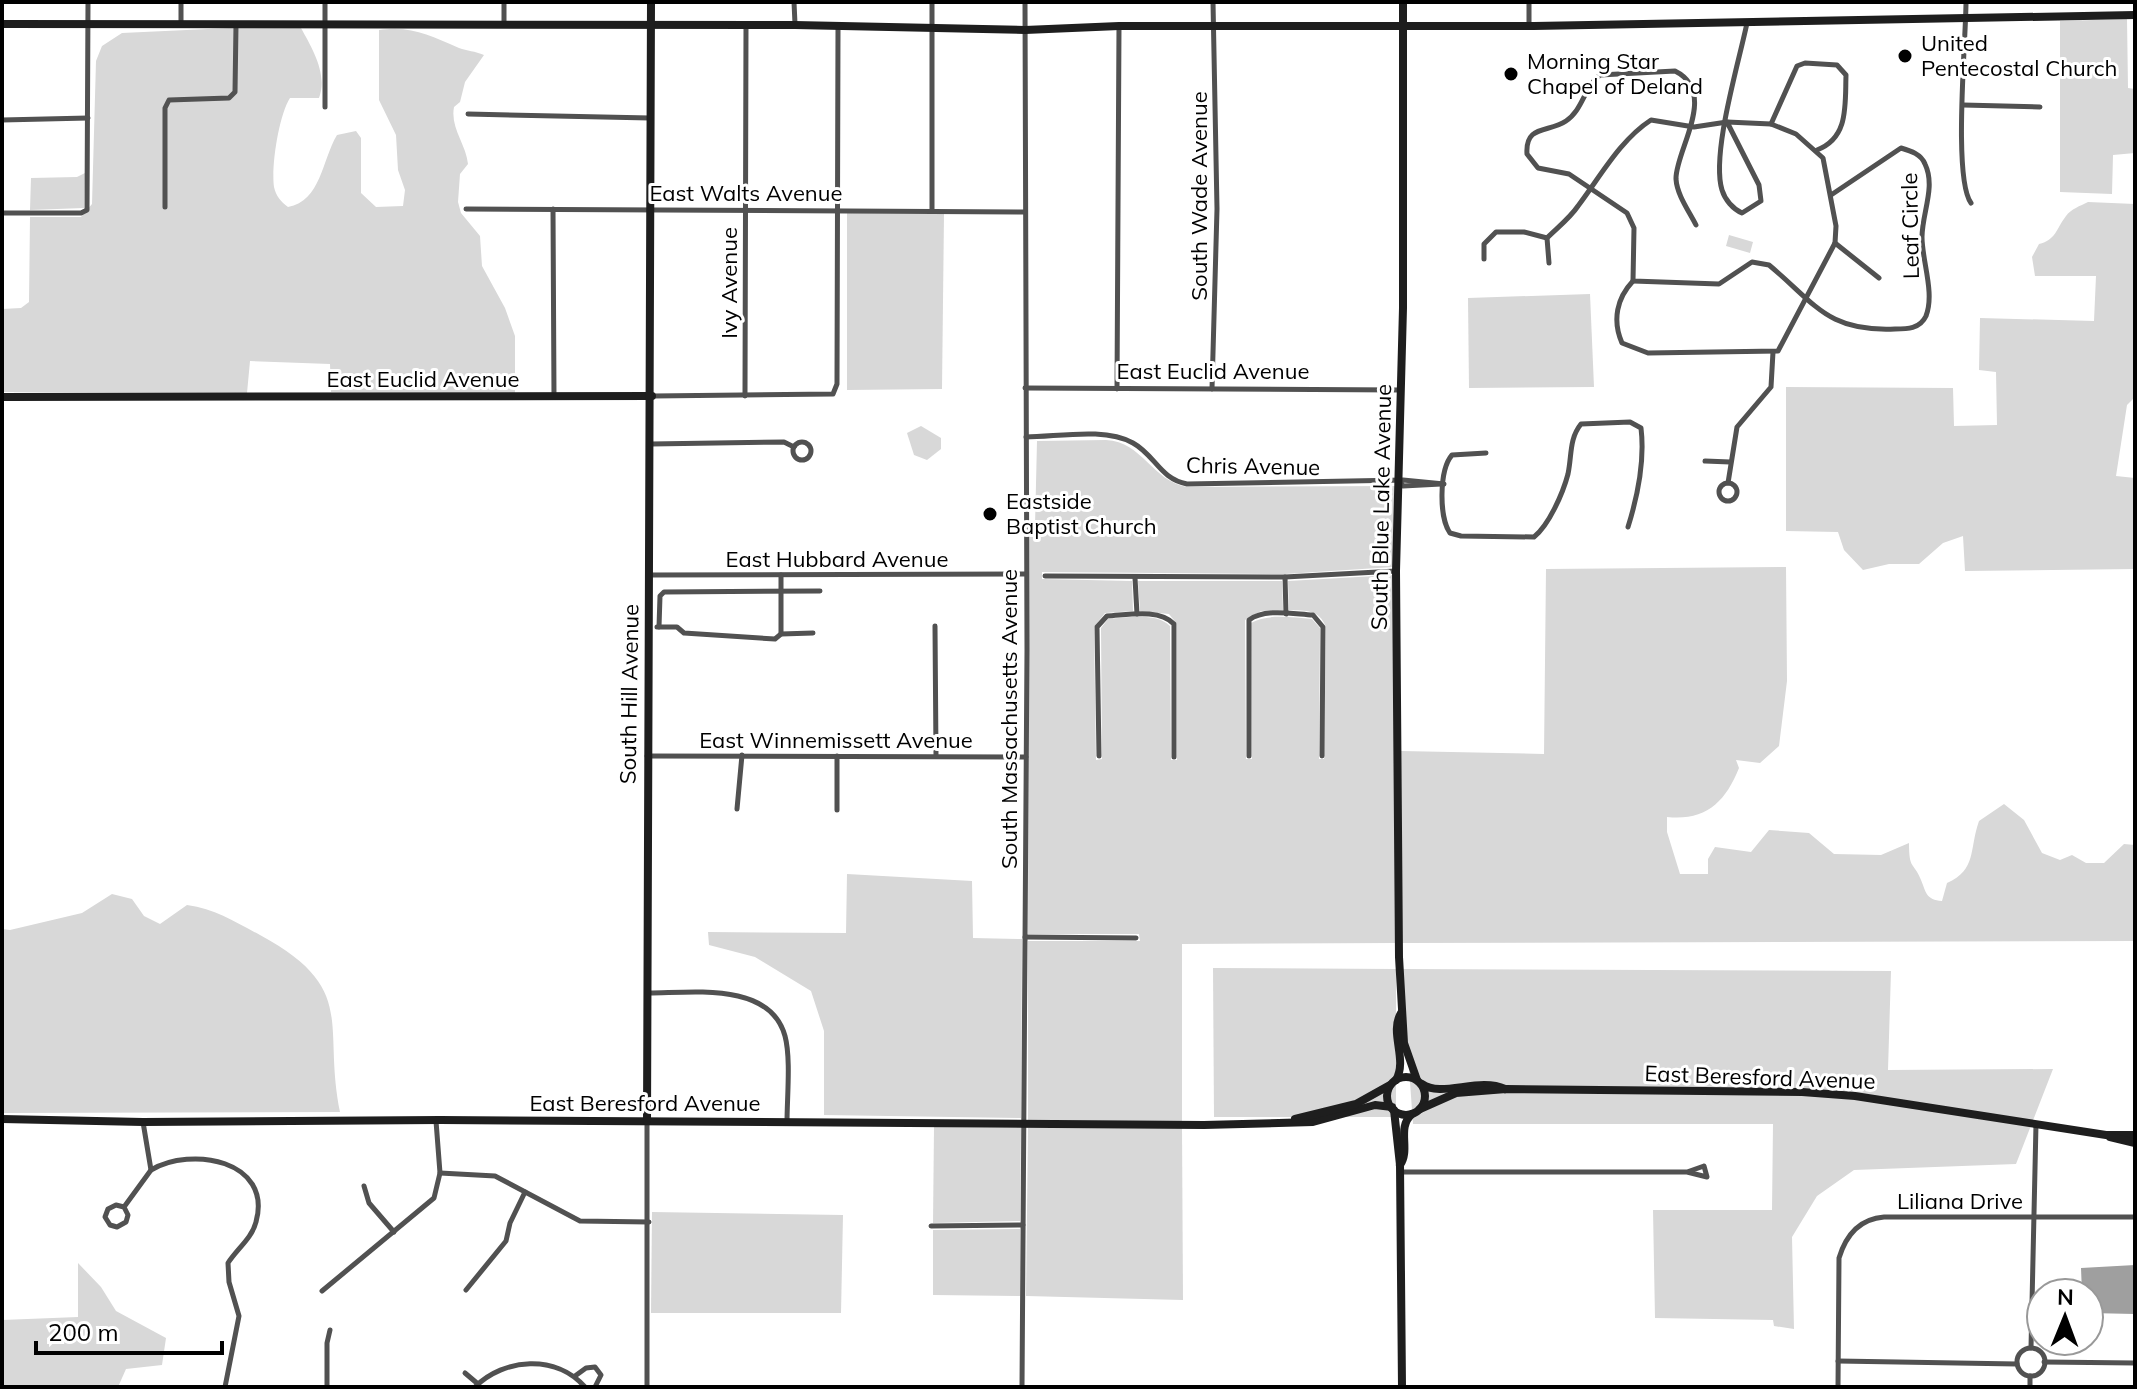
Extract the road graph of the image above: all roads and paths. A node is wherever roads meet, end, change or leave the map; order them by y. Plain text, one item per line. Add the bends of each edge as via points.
1 (88, 2) edge
2 (181, 2) edge
3 (325, 2) edge
4 (504, 2) edge
5 (651, 2) edge
6 (794, 2) edge
7 (932, 2) edge
8 (1025, 2) edge
9 (1213, 2) edge
10 (1403, 2) edge
11 (1529, 2) edge
12 (1966, 2) edge
13 (2135, 15) edge
14 (1966, 19) junction
15 (1747, 23) junction
16 (2, 24) edge
17 (88, 24) junction
18 (181, 24) junction
19 (236, 24) junction
20 (325, 24) junction
21 (504, 24) junction
22 (650, 25) junction
23 (746, 25) junction
24 (795, 25) junction
25 (1119, 26) junction
26 (1214, 26) junction
27 (1403, 26) junction
28 (1529, 26) junction
29 (838, 28) junction
30 (932, 28) junction
31 (1025, 30) junction
32 (1963, 105) junction
33 (325, 107) dead end
34 (2040, 107) dead end
35 (468, 114) dead end
36 (88, 118) junction
37 (650, 118) junction
38 (2, 120) edge
39 (1727, 122) junction
40 (1771, 124) junction
41 (1694, 127) junction
42 (1817, 150) junction
43 (1589, 187) junction
44 (1831, 195) junction
45 (1971, 203) dead end
46 (165, 207) dead end
47 (745, 208) junction
48 (466, 209) dead end
49 (553, 209) junction
50 (650, 209) junction
51 (837, 210) junction
52 (932, 210) junction
53 (1025, 212) junction
54 (2, 213) edge
55 (1696, 225) dead end
56 (1547, 238) junction
57 (1835, 243) junction
58 (1484, 259) dead end
59 (1549, 263) dead end
60 (1879, 278) dead end
61 (1633, 281) junction
62 (1804, 299) junction
63 (1773, 352) junction
64 (1025, 388) junction
65 (1117, 389) junction
66 (1212, 389) junction
67 (1400, 390) junction
68 (554, 396) junction
69 (652, 396) junction
70 (745, 396) junction
71 (2, 397) edge
72 (1026, 437) junction
73 (651, 444) junction
74 (794, 447) dead end
75 (1486, 453) dead end
76 (1705, 461) dead end
77 (1730, 462) junction
78 (1400, 483) junction
79 (1728, 483) dead end
80 (1442, 484) junction
81 (1628, 527) dead end
82 (1396, 571) junction
83 (1025, 574) junction
84 (648, 575) junction
85 (781, 575) junction
86 (1045, 576) dead end
87 (1285, 577) junction
88 (1135, 578) junction
89 (781, 591) junction
90 (820, 591) dead end
91 (1137, 614) junction
92 (1286, 614) junction
93 (935, 626) dead end
94 (648, 627) junction
95 (659, 627) junction
96 (813, 633) dead end
97 (781, 634) junction
98 (742, 755) junction
99 (646, 756) junction
100 (837, 756) junction
101 (936, 756) junction
102 (1099, 756) dead end
103 (1249, 756) dead end
104 (1322, 756) dead end
105 (1026, 757) junction
106 (1174, 757) dead end
107 (737, 809) dead end
108 (837, 810) dead end
109 (1025, 937) junction
110 (1136, 938) dead end
111 (649, 993) junction
112 (1401, 1013) junction
113 (1394, 1082) junction
114 (1419, 1082) junction
115 (1506, 1089) junction
116 (1393, 1108) junction
117 (1417, 1111) junction
118 (2, 1119) edge
119 (435, 1120) junction
120 (647, 1121) junction
121 (143, 1122) junction
122 (787, 1122) junction
123 (1287, 1122) junction
124 (2036, 1123) junction
125 (1025, 1124) junction
126 (2106, 1135) junction
127 (2135, 1135) edge
128 (2135, 1143) edge
129 (1400, 1168) junction
130 (151, 1170) junction
131 (1687, 1172) dead end
132 (440, 1173) junction
133 (364, 1186) dead end
134 (525, 1192) junction
135 (124, 1207) junction
136 (2032, 1217) junction
137 (2135, 1217) edge
138 (649, 1222) junction
139 (1023, 1225) junction
140 (931, 1226) dead end
141 (394, 1232) junction
142 (2032, 1277) edge
143 (466, 1290) dead end
144 (322, 1291) dead end
145 (330, 1330) dead end
146 (2025, 1350) edge
147 (2042, 1357) edge
148 (1838, 1361) junction
149 (2044, 1362) junction
150 (2135, 1363) edge
151 (2017, 1364) junction
152 (465, 1373) dead end
153 (575, 1376) junction
154 (2030, 1376) junction
155 (476, 1385) edge
156 (225, 1387) edge
157 (327, 1387) edge
158 (585, 1387) edge
159 (595, 1387) edge
160 (647, 1387) edge
161 (1022, 1387) edge
162 (1402, 1387) edge
163 (1838, 1387) edge
164 (2030, 1387) edge

1 - 17 street
2 - 18 street
3 - 20 street
4 - 21 street
5 - 22 street, South Hill Avenue
6 - 24 street
7 - 30 street
8 - 31 street, South Massachusetts Avenue
9 - 26 street, South Wade Avenue
10 - 27 street, South Blue Lake Avenue
11 - 28 street
12 - 14 street
13 - 14 street
14 - 15 street
14 - 32 street
15 - 28 street
15 - 39 street
16 - 17 street
17 - 18 street
17 - 36 street
18 - 19 street
19 - 20 street
19 - 46 street via 235,92 229,98 177,97 165,108
20 - 21 street
20 - 33 street
21 - 22 street
22 - 23 street
22 - 37 street, South Hill Avenue
23 - 24 street
23 - 47 street, Ivy Avenue
24 - 29 street
25 - 26 street
25 - 31 street
25 - 65 street
26 - 27 street
26 - 66 street, South Wade Avenue via 1217,209
27 - 28 street
27 - 67 street, South Blue Lake Avenue
29 - 30 street
29 - 51 street
30 - 31 street
30 - 52 street
31 - 53 street, South Massachusetts Avenue
32 - 34 street
32 - 45 street via 1966,193
35 - 37 street
36 - 38 street
36 - 54 street via 87,210
37 - 50 street, South Hill Avenue
39 - 39 street via 1720,148 1722,190 1742,213 1761,201 1759,185
39 - 40 street
39 - 41 street
40 - 42 street
40 - 42 street via 1797,66 1837,65 1846,75 1842,129
41 - 43 street via 1651,120 1638,128
41 - 43 street via 1691,87 1675,71 1600,75 1567,121 1541,128 1527,146 1538,168 1569,174
41 - 55 street via 1676,177
42 - 44 street
43 - 56 street via 1578,207
43 - 61 street via 1627,213 1634,228
44 - 57 street
44 - 62 street, Leaf Circle via 1901,148 1916,152 1925,163 1927,313 1921,324 1908,329 1859,328 1835,322
47 - 50 street, East Walts Avenue
47 - 51 street, East Walts Avenue
47 - 70 street, Ivy Avenue
48 - 49 street, East Walts Avenue
49 - 50 street, East Walts Avenue
49 - 68 street
50 - 69 street, South Hill Avenue
51 - 52 street, East Walts Avenue
51 - 70 street, East Euclid Avenue via 833,394
52 - 53 street, East Walts Avenue
53 - 64 street, South Massachusetts Avenue
56 - 58 street via 1496,232 1484,244
56 - 59 street
57 - 60 street
57 - 62 street
61 - 62 street via 1719,284 1752,262 1769,265
61 - 63 street via 1619,301 1617,323 1622,343 1630,348 1669,354
62 - 63 street via 1786,340
63 - 77 street via 1771,387 1737,427
64 - 65 street, East Euclid Avenue
64 - 72 street, South Massachusetts Avenue
65 - 66 street, East Euclid Avenue
66 - 67 street, East Euclid Avenue
67 - 78 street, South Blue Lake Avenue
68 - 69 street, East Euclid Avenue
68 - 71 street, East Euclid Avenue
69 - 70 street, East Euclid Avenue
69 - 73 street, South Hill Avenue
72 - 78 street, Chris Avenue via 1127,440 1165,475 1187,484
72 - 83 street, South Massachusetts Avenue
73 - 74 street via 784,442
73 - 84 street, South Hill Avenue
75 - 80 street via 1452,455
76 - 77 street
77 - 79 street
78 - 80 street, Chris Avenue
78 - 82 street, South Blue Lake Avenue
80 - 81 street via 1442,522 1450,533 1534,537 1568,475 1573,434 1581,424 1630,422 1641,428 1642,441 1636,504
82 - 87 street
82 - 112 street, South Blue Lake Avenue
83 - 85 street, East Hubbard Avenue
83 - 105 street, South Massachusetts Avenue
84 - 85 street, East Hubbard Avenue
84 - 94 street, South Hill Avenue
85 - 89 street
86 - 88 street
87 - 88 street
87 - 92 street
88 - 91 street
89 - 90 street
89 - 95 street via 664,592
89 - 97 street
91 - 102 street via 1107,616 1097,627
91 - 106 street via 1160,615 1174,624
92 - 103 street via 1249,620
92 - 104 street via 1313,615 1323,627
93 - 101 street
94 - 95 street
94 - 99 street, South Hill Avenue
95 - 97 street via 775,639
96 - 97 street
98 - 99 street, East Winnemissett Avenue
98 - 100 street, East Winnemissett Avenue
98 - 107 street
99 - 111 street, South Hill Avenue
100 - 101 street, East Winnemissett Avenue
100 - 108 street
101 - 105 street, East Winnemissett Avenue
105 - 109 street, South Massachusetts Avenue
109 - 110 street
109 - 125 street, South Massachusetts Avenue
111 - 120 street, South Hill Avenue
111 - 122 street via 732,992 766,1010 786,1036
112 - 113 street, South Blue Lake Avenue via 1401,1065
112 - 114 street, South Blue Lake Avenue via 1407,1056
113 - 114 street via 1406,1077
113 - 116 street via 1387,1095
113 - 123 street, East Beresford Avenue via 1356,1104
114 - 115 street, East Beresford Avenue via 1435,1090 1472,1084
114 - 117 street via 1425,1099
115 - 117 street, East Beresford Avenue via 1456,1093
115 - 124 street, East Beresford Avenue via 1855,1096
116 - 117 street via 1404,1114
116 - 123 street, East Beresford Avenue via 1375,1105 1313,1122
116 - 129 street
117 - 129 street via 1404,1126
118 - 121 street, East Beresford Avenue
119 - 120 street, East Beresford Avenue
119 - 121 street, East Beresford Avenue
119 - 132 street
120 - 122 street, East Beresford Avenue
120 - 138 street, South Hill Avenue
121 - 130 street
122 - 125 street, East Beresford Avenue
123 - 125 street, East Beresford Avenue
124 - 126 street, East Beresford Avenue
124 - 136 street
125 - 139 street, South Massachusetts Avenue
126 - 127 street, East Beresford Avenue
126 - 128 street, East Beresford Avenue
129 - 131 street
129 - 162 street
130 - 135 street
130 - 156 street via 175,1160 221,1161 247,1174 255,1191 253,1232 228,1263 239,1316
132 - 134 street via 495,1176
132 - 141 street via 434,1198
133 - 141 street via 369,1203
134 - 138 street via 580,1221
134 - 143 street via 506,1241
135 - 135 street via 108,1209 110,1225 126,1222
136 - 137 street, Liliana Drive
136 - 142 street
136 - 148 street, Liliana Drive via 1884,1217 1853,1230 1839,1258
138 - 160 street, South Hill Avenue
139 - 140 street
139 - 161 street, South Massachusetts Avenue
141 - 144 street
145 - 157 street
146 - 151 street
147 - 149 street
148 - 151 street
148 - 163 street, Liliana Drive
149 - 150 street
149 - 154 street via 2039,1373
151 - 154 street
152 - 155 street
153 - 155 street via 558,1368 514,1363
153 - 158 street
153 - 159 street via 595,1367 601,1375
154 - 164 street

